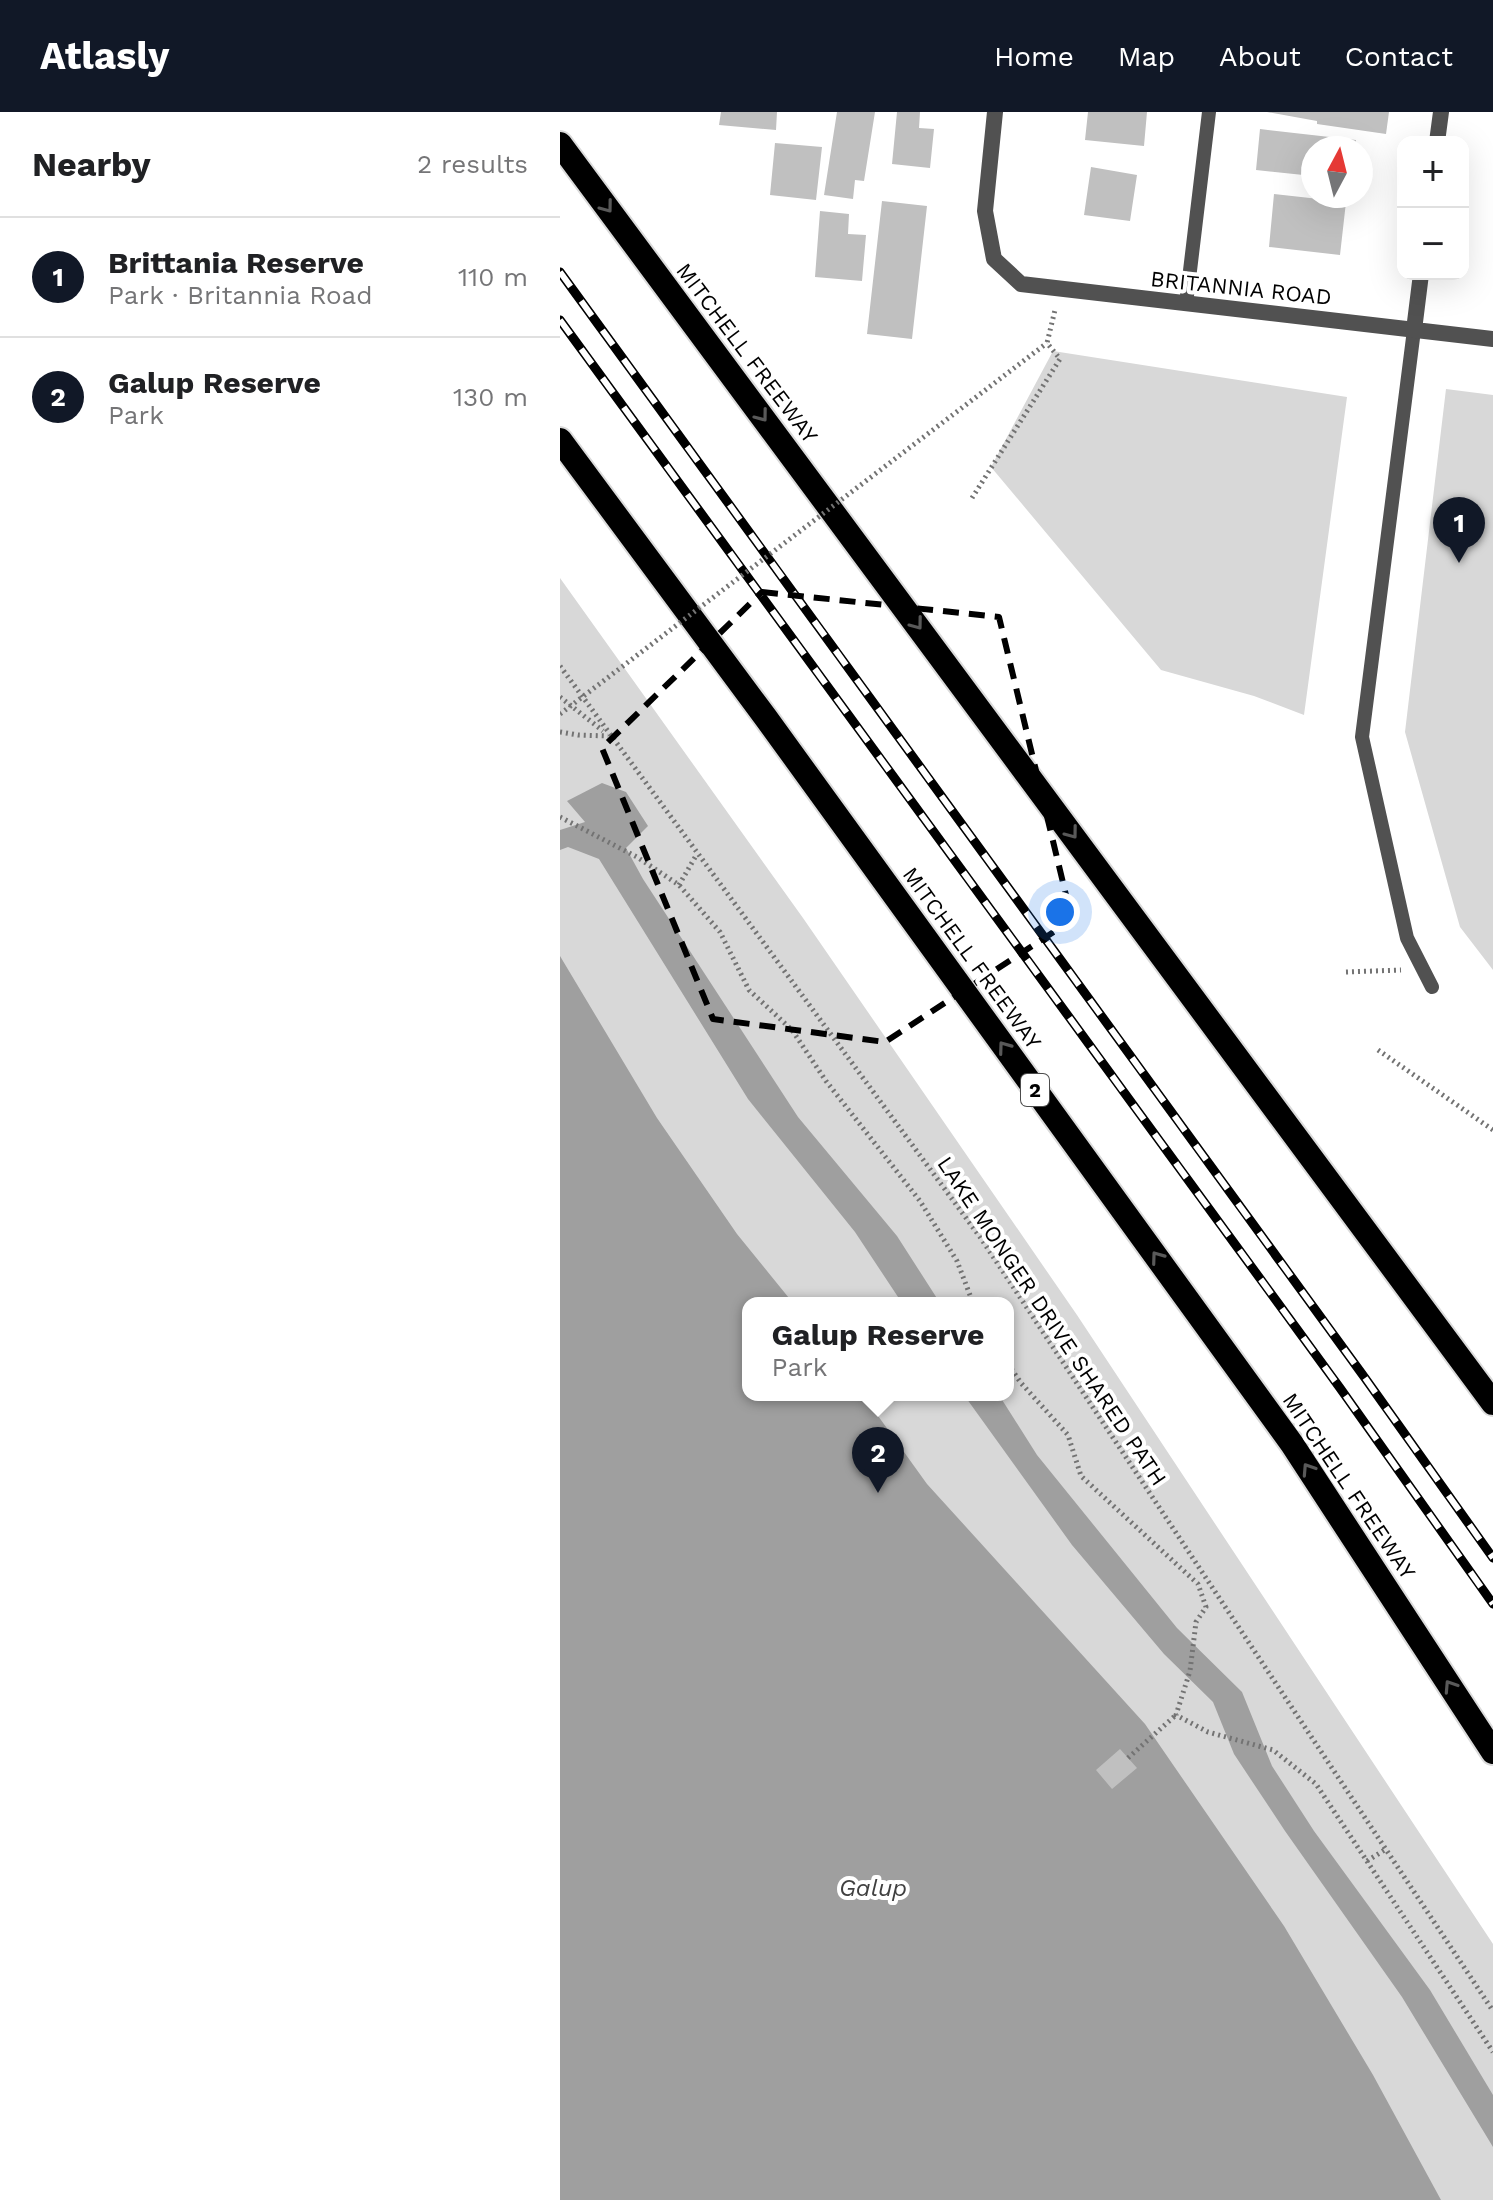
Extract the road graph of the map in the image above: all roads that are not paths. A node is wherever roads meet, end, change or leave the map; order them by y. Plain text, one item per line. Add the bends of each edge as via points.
1 (995, 112) edge
2 (1209, 112) edge
3 (1441, 112) edge
4 (1438, 136) edge
5 (560, 144) edge
6 (1420, 280) edge
7 (1186, 304) junction
8 (1414, 330) junction
9 (1493, 339) edge
10 (560, 440) edge
11 (1432, 987) dead end
12 (1493, 1403) edge
13 (1493, 1752) edge

1 - 7 street, BRITANNIA ROAD via 985,211 994,259 1021,284
2 - 7 lane
3 - 4 street
5 -> 12 highway, MITCHELL FREEWAY
6 - 8 street
7 - 8 street, BRITANNIA ROAD
8 - 9 street, BRITANNIA ROAD
8 - 11 lane via 1362,737 1407,938
13 -> 10 highway, MITCHELL FREEWAY / 2 via 1292,1444

